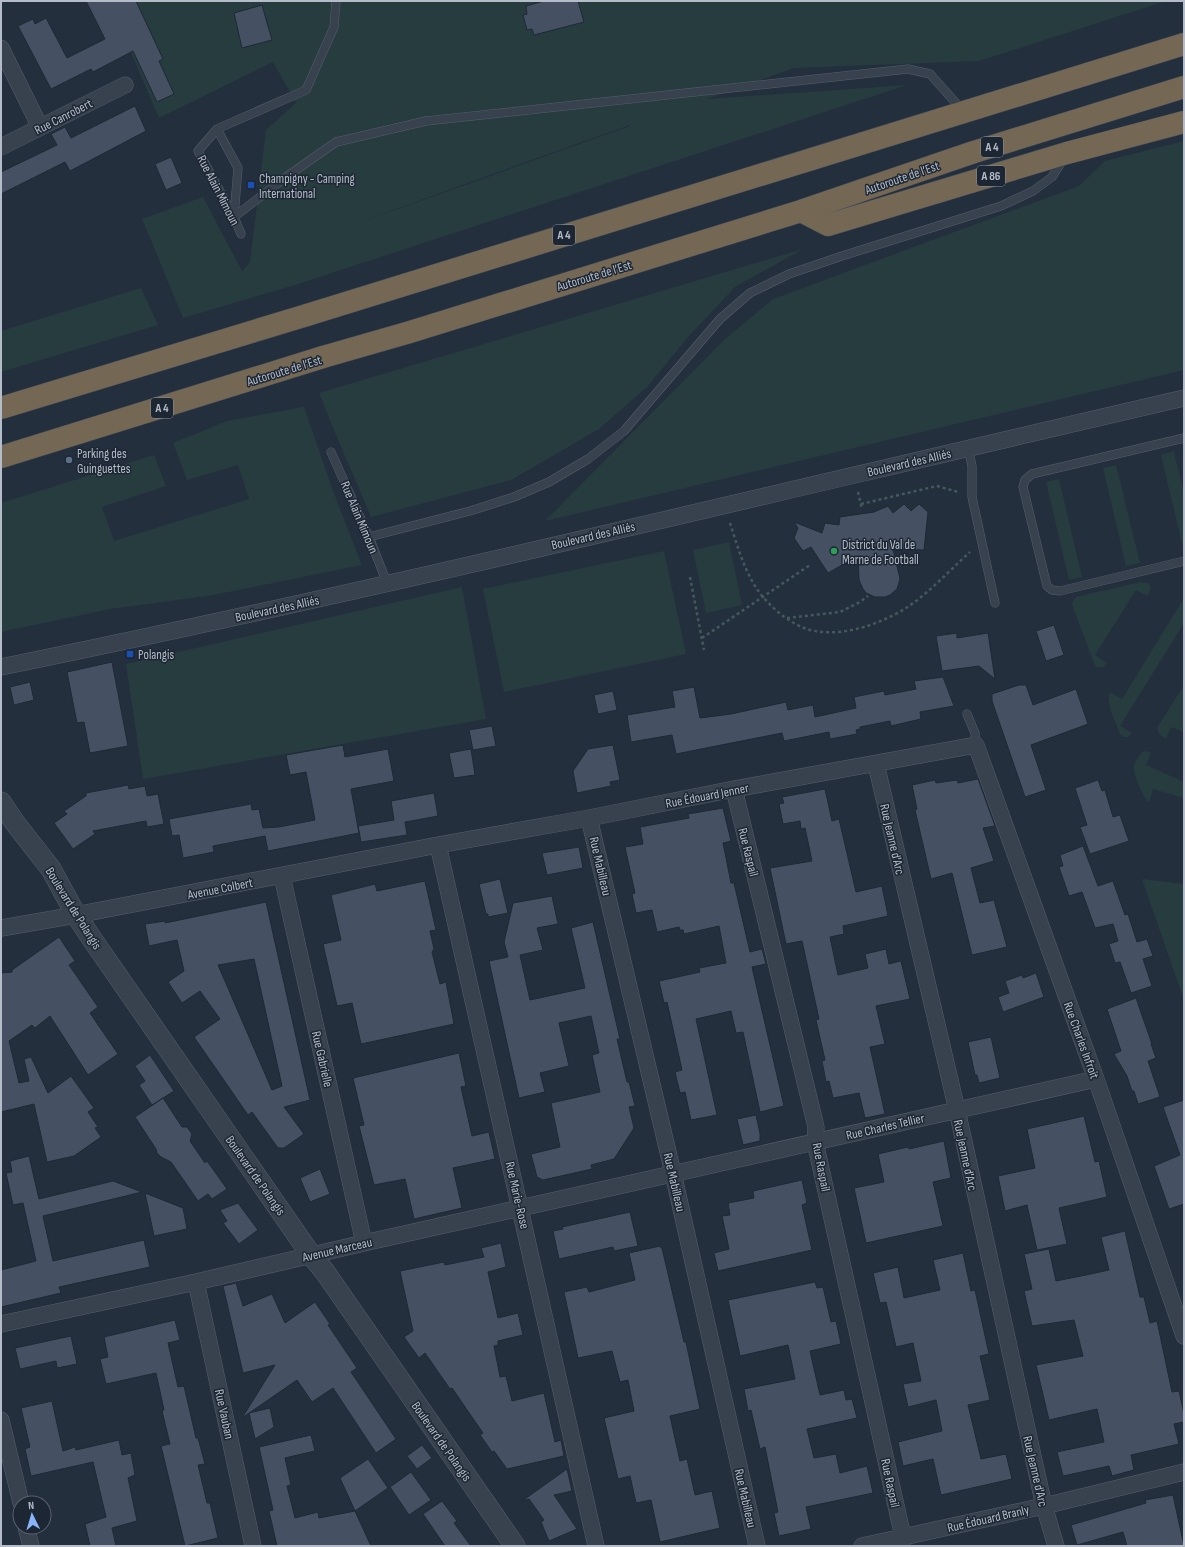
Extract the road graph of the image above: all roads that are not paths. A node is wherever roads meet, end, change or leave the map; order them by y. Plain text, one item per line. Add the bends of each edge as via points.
1 (336, 1) edge
2 (1184, 44) edge
3 (1, 48) edge
4 (125, 85) dead end
5 (1184, 87) edge
6 (964, 112) junction
7 (1184, 122) edge
8 (40, 127) junction
9 (216, 129) junction
10 (1, 147) edge
11 (1067, 153) junction
12 (801, 211) junction
13 (234, 216) junction
14 (241, 234) dead end
15 (1184, 398) edge
16 (1, 408) edge
17 (1184, 438) edge
18 (968, 448) junction
19 (331, 452) dead end
20 (1, 457) edge
21 (369, 537) junction
22 (1184, 561) edge
23 (387, 583) junction
24 (995, 603) dead end
25 (1, 667) edge
26 (968, 714) dead end
27 (976, 745) junction
28 (876, 764) junction
29 (734, 789) junction
30 (1, 802) edge
31 (590, 818) junction
32 (438, 845) junction
33 (282, 876) junction
34 (76, 915) junction
35 (1, 928) edge
36 (1096, 1079) junction
37 (956, 1110) junction
38 (816, 1142) junction
39 (673, 1173) junction
40 (521, 1208) junction
41 (364, 1243) junction
42 (311, 1256) junction
43 (196, 1282) junction
44 (1, 1324) edge
45 (1184, 1336) edge
46 (1, 1420) edge
47 (1184, 1472) edge
48 (19, 1495) edge
49 (1044, 1506) junction
50 (28, 1535) edge
51 (903, 1542) edge
52 (31, 1546) edge
53 (253, 1546) edge
54 (515, 1546) edge
55 (596, 1546) edge
56 (757, 1546) edge
57 (862, 1546) edge
58 (1056, 1546) edge

1 - 9 lane via 334,27 306,90
2 - 6 highway, A 4
3 - 8 street
4 - 8 street, Rue Canrobert
5 - 12 highway, Autoroute de l’Est / A 4 via 974,152
6 - 13 lane via 930,74 908,69 426,121 336,142
6 - 16 highway, A 4, bridge
7 - 11 highway, A 86
8 - 10 street, Rue Canrobert
9 - 13 lane via 238,168
9 - 13 lane, Rue Alain Mimoun via 198,151
11 - 12 highway, A 86 via 828,225
11 - 21 lane via 1052,177 1033,191 1001,206 789,274 750,293 720,319 624,431 588,459 549,482 514,497 470,511
12 - 20 highway, Autoroute de l’Est / A 4, bridge
13 - 14 lane, Rue Alain Mimoun
15 - 18 street, Boulevard des Alliés
17 - 22 lane via 1032,474 1025,480 1023,487 1047,586 1052,590 1060,591
18 - 23 street, Boulevard des Alliés
18 - 24 lane via 972,466 972,497
19 - 21 lane, Rue Alain Mimoun
21 - 23 lane, Rue Alain Mimoun
23 - 25 street, Boulevard des Alliés
26 - 27 lane
27 - 28 street, Rue Édouard Jenner
27 - 36 street, Rue Charles Infroit
28 - 29 street, Rue Édouard Jenner
28 - 37 street, Rue Jeanne d'Arc
29 - 31 street, Rue Édouard Jenner
29 - 38 street, Rue Raspail via 816,1127
30 - 34 street, Boulevard de Polangis via 51,869
31 - 32 street, Rue Édouard Jenner
31 - 39 street, Rue Mabilleau
32 - 33 street, Avenue Colbert
32 - 40 street, Rue Marie-Rose
33 - 34 street, Avenue Colbert
33 - 41 street, Rue Gabrielle
34 - 35 street, Avenue Colbert
34 - 42 street, Boulevard de Polangis
36 - 37 street, Rue Charles Tellier
36 - 45 street, Rue Charles Infroit
37 - 38 street, Rue Charles Tellier
37 - 49 street, Rue Jeanne d'Arc
38 - 39 street, Rue Charles Tellier
38 - 51 street, Rue Raspail
39 - 40 street, Avenue Marceau
39 - 56 street, Rue Mabilleau
40 - 41 street, Avenue Marceau
40 - 55 street, Rue Marie-Rose
41 - 42 street, Avenue Marceau
42 - 43 street, Avenue Marceau
42 - 54 street, Boulevard de Polangis via 325,1272
43 - 44 street, Avenue Marceau
43 - 53 street, Rue Vauban
46 - 48 street
47 - 49 street, Rue Édouard Branly
49 - 51 street, Rue Édouard Branly
49 - 58 street, Rue Jeanne d'Arc
50 - 52 street
51 - 57 street, Rue Édouard Branly

